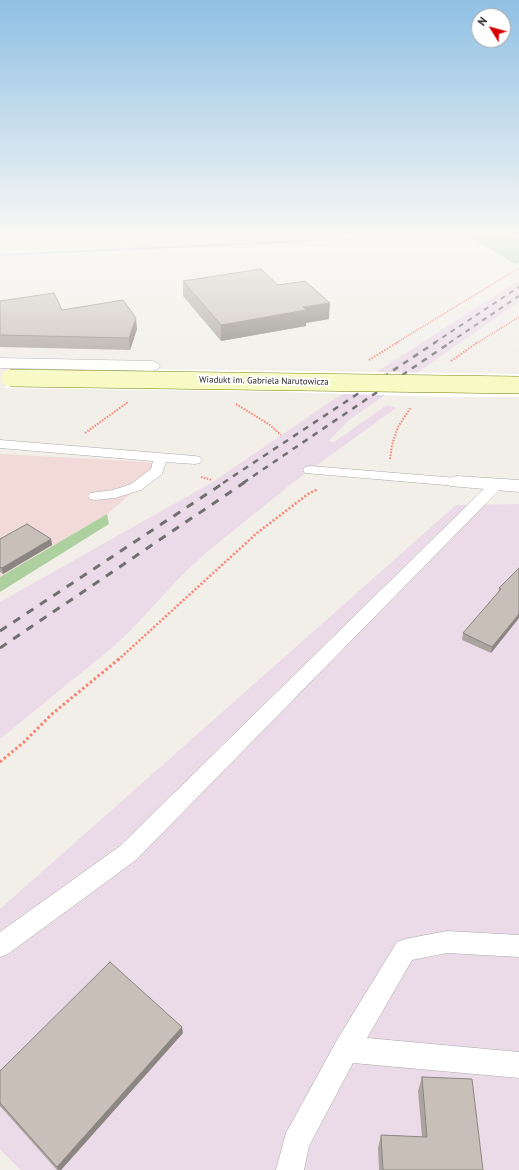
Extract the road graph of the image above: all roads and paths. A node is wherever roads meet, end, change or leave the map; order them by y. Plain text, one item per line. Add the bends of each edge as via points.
1 (487, 288) edge
2 (367, 361) dead end
3 (0, 363) edge
4 (152, 366) dead end
5 (10, 378) dead end
6 (519, 385) edge
7 (131, 399) dead end
8 (0, 444) edge
9 (59, 449) junction
10 (160, 457) junction
11 (195, 460) dead end
12 (310, 470) dead end
13 (457, 482) joint
14 (497, 484) junction
15 (519, 486) edge
16 (322, 487) dead end
17 (95, 496) dead end
18 (0, 762) edge
19 (0, 946) edge
20 (519, 946) edge
21 (346, 1049) junction
22 (519, 1065) edge
23 (290, 1170) edge

1 - 2 path
3 - 4 street
5 - 6 main road, Wiadukt im. Gabriela Narutowicza, bridge
7 - 9 path via 97,426
8 - 9 lane
9 - 10 lane
10 - 11 lane
10 - 17 lane via 157,471 136,487 115,494
12 - 13 lane
13 - 14 street
14 - 15 street
14 - 19 lane via 431,558 128,853
16 - 18 path via 308,494 257,532 134,647 52,714
20 - 21 lane via 448,942 405,950
21 - 22 lane
21 - 23 lane via 296,1143

